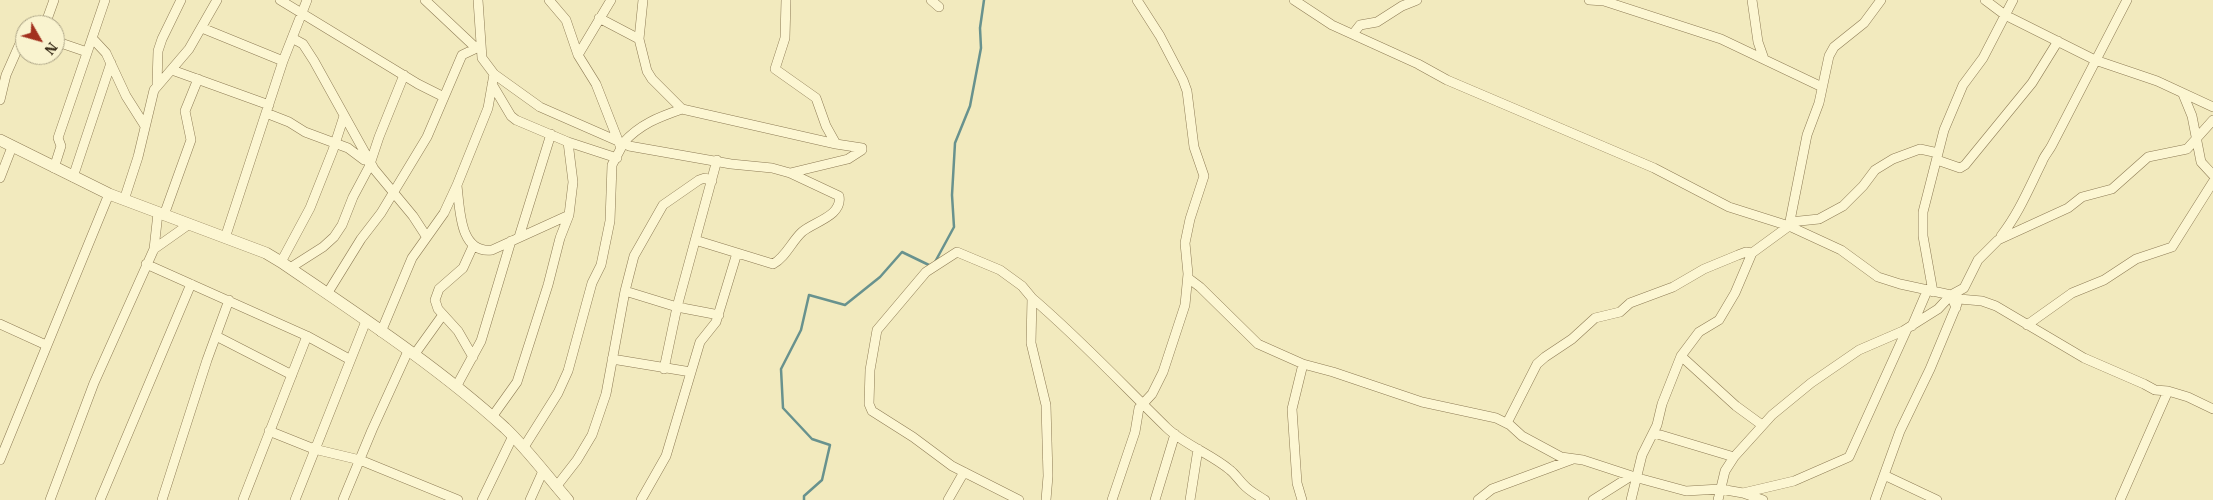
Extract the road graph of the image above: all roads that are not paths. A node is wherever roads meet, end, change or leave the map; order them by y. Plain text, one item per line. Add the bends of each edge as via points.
1 (54, 0) edge
2 (105, 0) edge
3 (181, 0) edge
4 (217, 0) edge
5 (280, 0) edge
6 (306, 0) edge
7 (425, 0) edge
8 (478, 0) edge
9 (549, 0) edge
10 (611, 0) edge
11 (643, 0) edge
12 (786, 0) edge
13 (931, 0) edge
14 (1137, 0) edge
15 (1294, 0) edge
16 (1417, 0) edge
17 (1589, 0) edge
18 (1752, 0) edge
19 (1881, 0) edge
20 (1986, 0) edge
21 (2012, 0) edge
22 (2127, 0) edge
23 (939, 7) dead end
24 (302, 13) junction
25 (49, 15) edge
26 (2005, 15) junction
27 (599, 18) junction
28 (202, 28) junction
29 (1353, 34) junction
30 (92, 38) junction
31 (292, 38) junction
32 (639, 39) junction
33 (2058, 41) junction
34 (65, 44) edge
35 (478, 47) junction
36 (87, 52) junction
37 (15, 55) edge
38 (578, 55) junction
39 (1764, 59) junction
40 (2095, 60) junction
41 (283, 61) junction
42 (110, 63) junction
43 (172, 70) junction
44 (494, 74) junction
45 (404, 75) junction
46 (198, 79) junction
47 (157, 84) junction
48 (492, 84) junction
49 (1822, 87) junction
50 (2183, 94) junction
51 (444, 97) junction
52 (0, 100) edge
53 (2213, 107) edge
54 (268, 109) junction
55 (682, 109) junction
56 (344, 116) junction
57 (2213, 120) edge
58 (145, 126) junction
59 (551, 134) junction
60 (0, 140) edge
61 (2196, 140) junction
62 (568, 142) junction
63 (622, 143) junction
64 (335, 144) junction
65 (836, 144) junction
66 (12, 147) junction
67 (1938, 157) junction
68 (617, 158) junction
69 (718, 160) junction
70 (370, 161) junction
71 (54, 168) junction
72 (790, 173) junction
73 (2213, 175) edge
74 (73, 177) junction
75 (0, 178) edge
76 (712, 181) junction
77 (2213, 182) edge
78 (457, 185) junction
79 (109, 194) junction
80 (392, 194) junction
81 (124, 200) junction
82 (161, 214) junction
83 (569, 215) junction
84 (188, 224) junction
85 (1790, 224) junction
86 (426, 236) junction
87 (225, 238) junction
88 (515, 239) junction
89 (695, 240) junction
90 (1998, 240) junction
91 (473, 246) junction
92 (154, 249) junction
93 (737, 253) junction
94 (1752, 253) junction
95 (146, 264) junction
96 (286, 265) junction
97 (1188, 278) junction
98 (191, 284) junction
99 (625, 292) junction
100 (1930, 292) junction
101 (327, 294) junction
102 (1032, 298) junction
103 (229, 300) junction
104 (1955, 301) junction
105 (677, 307) junction
106 (719, 315) junction
107 (442, 316) junction
108 (366, 321) junction
109 (0, 324) edge
110 (2027, 325) junction
111 (1909, 328) junction
112 (381, 332) junction
113 (216, 336) junction
114 (307, 336) junction
115 (46, 345) junction
116 (411, 353) junction
117 (1681, 356) junction
118 (473, 357) junction
119 (349, 359) junction
120 (612, 359) junction
121 (1303, 364) junction
122 (664, 369) junction
123 (691, 372) junction
124 (292, 375) junction
125 (456, 387) junction
126 (2168, 391) junction
127 (1145, 404) junction
128 (2213, 409) edge
129 (492, 417) junction
130 (1507, 423) junction
131 (1762, 425) junction
132 (269, 431) junction
133 (1654, 433) junction
134 (1175, 434) junction
135 (513, 436) junction
136 (524, 447) junction
137 (314, 449) junction
138 (1198, 449) junction
139 (1734, 457) junction
140 (1573, 458) junction
141 (0, 460) edge
142 (360, 460) junction
143 (543, 471) junction
144 (964, 472) junction
145 (1884, 475) junction
146 (1634, 477) junction
147 (556, 487) junction
148 (1720, 488) junction
149 (1743, 493) junction
150 (1003, 496) edge
151 (50, 500) edge
152 (100, 500) edge
153 (162, 500) edge
154 (242, 500) edge
155 (295, 500) edge
156 (344, 500) edge
157 (458, 500) edge
158 (482, 500) edge
159 (530, 500) edge
160 (568, 500) edge
161 (641, 500) edge
162 (948, 500) edge
163 (1019, 500) edge
164 (1046, 500) edge
165 (1112, 500) edge
166 (1155, 500) edge
167 (1190, 500) edge
168 (1265, 500) edge
169 (1302, 500) edge
170 (1478, 500) edge
171 (1593, 500) edge
172 (1631, 500) edge
173 (1718, 500) edge
174 (1763, 500) edge
175 (1875, 500) edge
176 (1937, 500) edge
177 (2120, 500) edge

1 - 25 street
2 - 30 street
3 - 47 street via 158,51
4 - 28 street
5 - 24 street
6 - 24 street
7 - 35 street
8 - 35 street
9 - 38 street via 566,20
10 - 27 street
11 - 32 street
12 - 65 street via 785,38 774,69 816,98
13 - 23 street
14 - 97 street via 1167,48 1185,85 1194,147 1203,170 1185,243
15 - 29 street via 1332,25
16 - 29 street via 1376,22 1360,25
17 - 39 street via 1604,1 1709,34
18 - 39 street
19 - 49 street via 1864,23 1834,47
20 - 26 street
21 - 26 street
22 - 40 street
24 - 31 street
24 - 45 street
26 - 33 street
26 - 67 street via 1983,58 1963,85 1948,119
27 - 32 street
27 - 38 street
28 - 41 street
28 - 43 street
29 - 85 street via 1447,80 1661,172 1729,207
30 - 36 street
30 - 42 street via 106,53
31 - 41 street
31 - 56 street via 303,44
32 - 55 street via 647,71
33 - 40 street
33 - 67 street via 2032,84 1965,165 1960,168
34 - 36 street
35 - 44 street
35 - 51 street via 462,55
36 - 71 street via 58,138 61,146
37 - 52 street
38 - 63 street via 596,84
39 - 49 street
40 - 50 street via 2157,81
40 - 90 street via 2026,198
41 - 54 street
42 - 58 street
42 - 74 street
43 - 46 street
43 - 47 street
44 - 48 street
44 - 63 street via 540,107
45 - 51 street
45 - 70 street
46 - 54 street
46 - 82 street via 186,111 191,140
47 - 58 street
48 - 59 street via 511,116
48 - 78 street via 488,108
49 - 85 street via 1807,136
50 - 53 street
50 - 61 street via 2192,116
51 - 80 street via 426,137
54 - 64 street via 305,132
54 - 87 street
55 - 63 street via 657,117
55 - 65 street
56 - 64 street
56 - 70 street
57 - 61 street
58 - 81 street
59 - 62 street
59 - 88 street
60 - 66 street
61 - 73 street via 2201,162
61 - 90 street via 2187,149 2148,157 2112,188 2082,197 2068,208
62 - 68 street
62 - 83 street via 573,182
63 - 68 street
63 - 69 street
64 - 70 street
64 - 96 street
65 - 72 street via 862,150 848,160
66 - 71 street
66 - 75 street
67 - 85 street via 1920,149 1893,159 1875,170 1850,200 1836,210 1819,219
67 - 100 street via 1922,223
68 - 136 street via 612,165 610,221 601,264 592,283 568,371
69 - 72 street
69 - 76 street
70 - 80 street
70 - 96 street via 334,237 323,247
71 - 74 street
72 - 93 street via 839,196 839,204 822,222 802,232 776,263
74 - 79 street
76 - 89 street
76 - 99 street via 699,180 663,204 634,256
77 - 110 street via 2172,247 2136,260 2104,280 2072,293
78 - 86 street via 444,213
78 - 91 street via 463,228
79 - 81 street
79 - 115 street
80 - 86 street
80 - 101 street
81 - 82 street
82 - 84 street
82 - 92 street
83 - 88 street
83 - 129 street via 517,382
84 - 87 street
84 - 92 street
85 - 94 street
85 - 100 street via 1841,250 1878,277
86 - 112 street via 412,258
87 - 96 street via 266,253
88 - 91 street via 492,250
88 - 118 street
89 - 93 street
89 - 105 street
90 - 104 street via 1978,260
91 - 107 street via 463,268 439,289 435,305
92 - 95 street
93 - 106 street
94 - 117 street via 1719,320 1699,332
94 - 130 street via 1738,255 1673,287 1637,299 1620,312 1595,318 1537,364
95 - 98 street
95 - 151 street via 94,383
96 - 101 street
97 - 121 street via 1258,344
97 - 127 street via 1186,306 1163,372
98 - 103 street
98 - 152 street
99 - 105 street
99 - 120 street
100 - 104 street
100 - 111 street
101 - 108 street
102 - 127 street
102 - 144 street via 1000,270 958,252 926,272 877,330 870,370 870,408
102 - 164 street via 1031,343 1046,405
103 - 113 street
103 - 114 street
104 - 110 street via 1989,303
104 - 111 street
104 - 145 street via 1930,370 1900,431
105 - 106 street
105 - 122 street
106 - 123 street via 713,328 700,342
107 - 116 street
107 - 118 street via 458,331
108 - 112 street
108 - 119 street
109 - 115 street
110 - 126 street via 2084,358 2157,392
111 - 131 street via 1838,363
111 - 149 street via 1849,457 1794,481
112 - 116 street
113 - 124 street
113 - 153 street
114 - 119 street
114 - 124 street
115 - 141 street
116 - 125 street
116 - 142 street
117 - 131 street via 1731,402
117 - 133 street
118 - 125 street
119 - 137 street
120 - 122 street
120 - 147 street via 606,394 592,435
121 - 130 street via 1422,402
121 - 169 street via 1292,409 1297,483
122 - 123 street
123 - 161 street via 666,456
124 - 132 street
125 - 129 street
126 - 128 street
126 - 177 street
127 - 134 street
127 - 165 street via 1139,408 1135,432
129 - 135 street
130 - 140 street via 1522,436 1556,455
131 - 139 street
132 - 137 street
132 - 154 street
133 - 139 street
133 - 146 street
134 - 138 street
134 - 166 street
135 - 136 street
135 - 158 street
136 - 143 street
137 - 142 street
137 - 155 street
138 - 167 street
138 - 168 street via 1232,471 1249,490
139 - 148 street
140 - 146 street
140 - 170 street via 1499,486
142 - 156 street
142 - 157 street
143 - 147 street
143 - 159 street
144 - 150 street
144 - 162 street
145 - 175 street
145 - 176 street
146 - 148 street via 1686,491
146 - 171 street
146 - 172 street
147 - 160 street
148 - 149 street
148 - 173 street
149 - 174 street
150 - 163 street

